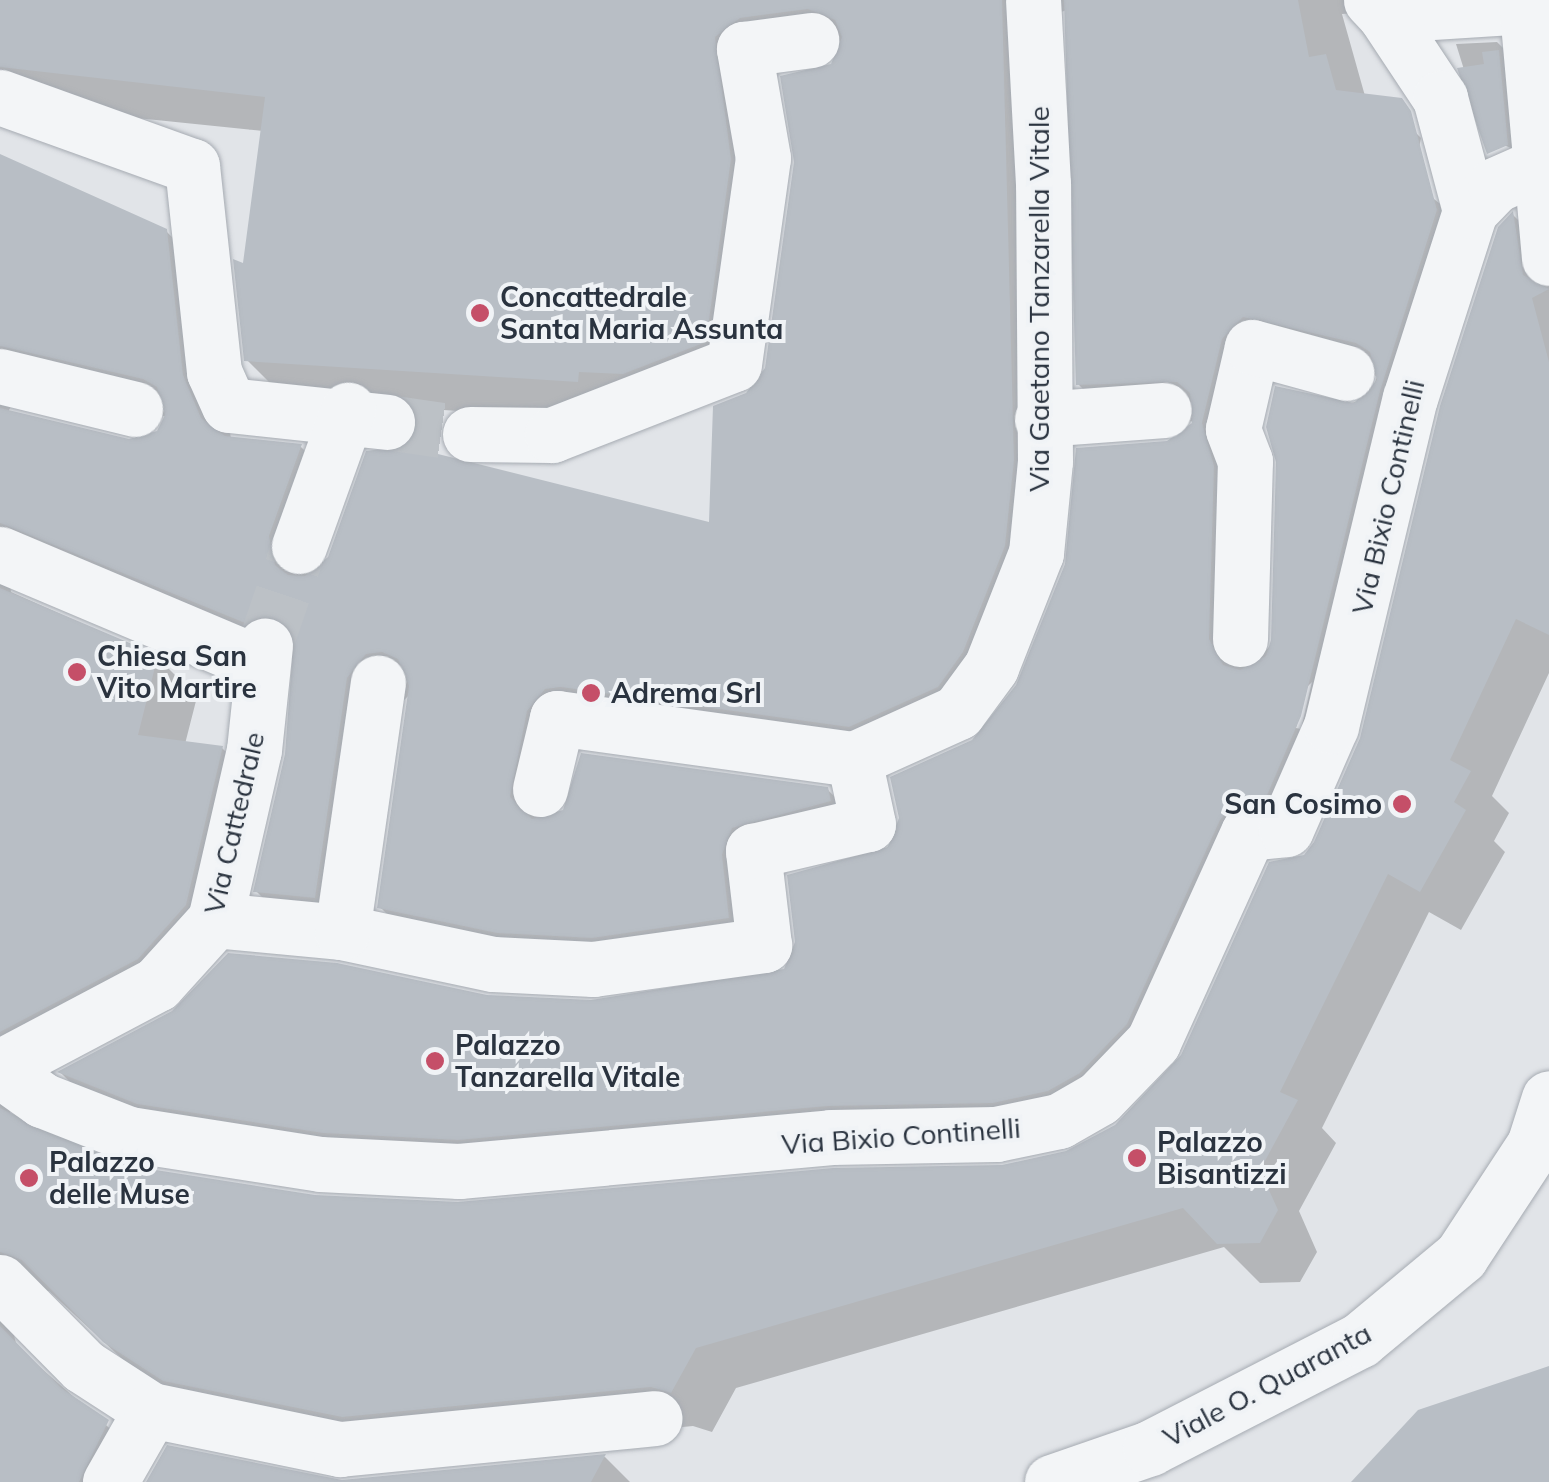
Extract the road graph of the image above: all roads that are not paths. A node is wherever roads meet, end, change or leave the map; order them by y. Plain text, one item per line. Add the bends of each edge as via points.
1 (1033, 0) edge
2 (1527, 3) edge
3 (1378, 8) edge
4 (811, 40) dead end
5 (1, 98) edge
6 (1538, 166) junction
7 (1470, 211) junction
8 (1549, 258) edge
9 (1347, 373) dead end
10 (0, 376) edge
11 (134, 408) dead end
12 (1164, 410) dead end
13 (1042, 418) junction
14 (470, 434) tunnel mouth
15 (299, 546) tunnel mouth
16 (0, 554) edge
17 (1240, 639) dead end
18 (378, 684) dead end
19 (854, 759) junction
20 (540, 789) dead end
21 (215, 920) junction
22 (342, 932) junction
23 (0, 1068) edge
24 (1549, 1098) edge
25 (0, 1282) edge
26 (152, 1410) junction
27 (654, 1418) dead end
28 (110, 1482) edge
29 (1052, 1482) edge

1 - 13 street, Via Gaetano Tanzarella Vitale
2 - 3 street
2 - 6 street
3 - 7 street via 1440,98
4 - 14 street via 744,49 762,158 734,364 692,388 552,435
5 - 15 street via 192,166 214,372 229,404 367,416
6 - 7 street via 1496,185
6 - 8 street
7 - 23 street, Via Bixio Continelli via 1410,398 1330,726 1286,829 1248,834 1154,1042 1099,1098 1059,1121 996,1134 831,1137 459,1171 340,1166 128,1134 42,1100
9 - 17 street via 1252,347 1233,430 1246,462
10 - 11 street
12 - 13 street
13 - 19 street, Via Gaetano Tanzarella Vitale via 1036,554 991,667 958,712
16 - 21 street, Via Cattedrale via 261,654 254,750
18 - 22 street
19 - 20 street via 557,718
19 - 22 street via 868,824 753,852 764,945 593,969 493,964
21 - 22 street
21 - 23 street, Via Cattedrale via 157,984
24 - 29 street, Viale O. Quaranta via 1534,1145 1461,1256 1360,1340 1150,1448
25 - 26 street via 83,1366
26 - 27 street via 340,1449
26 - 28 street

